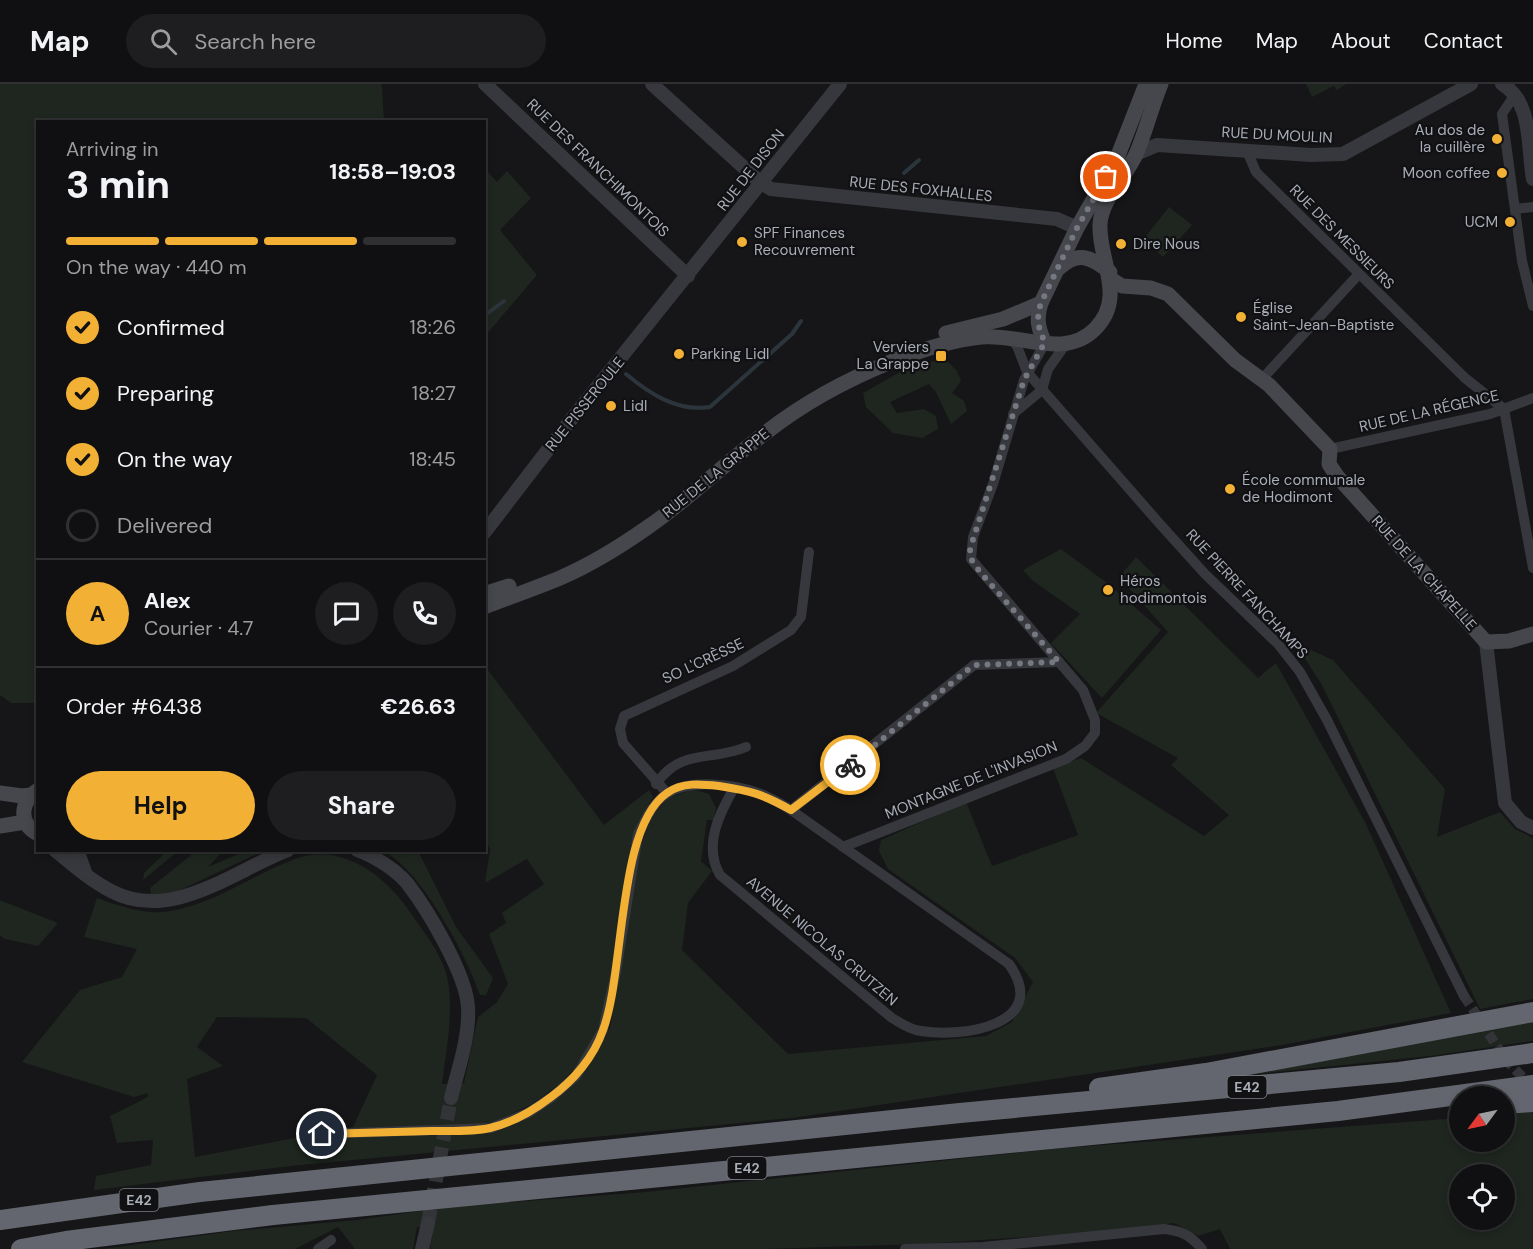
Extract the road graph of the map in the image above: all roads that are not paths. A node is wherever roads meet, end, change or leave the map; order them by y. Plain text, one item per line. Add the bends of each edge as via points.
1 (485, 84) edge
2 (652, 84) edge
3 (840, 84) edge
4 (1146, 84) edge
5 (1161, 84) edge
6 (1471, 84) edge
7 (1502, 84) edge
8 (1520, 99) junction
9 (1247, 152) junction
10 (1136, 154) junction
11 (1533, 179) edge
12 (761, 183) junction
13 (1533, 207) edge
14 (1515, 209) junction
15 (1077, 228) junction
16 (1058, 269) junction
17 (1110, 275) junction
18 (1358, 275) junction
19 (688, 276) junction
20 (1041, 303) junction
21 (1533, 306) edge
22 (1008, 336) junction
23 (1045, 342) junction
24 (1065, 345) junction
25 (1027, 372) junction
26 (1262, 379) junction
27 (846, 384) junction
28 (1042, 390) junction
29 (1533, 398) edge
30 (1504, 410) junction
31 (1013, 414) junction
32 (1329, 449) junction
33 (486, 530) edge
34 (809, 552) dead end
35 (587, 563) junction
36 (1533, 568) edge
37 (486, 593) edge
38 (486, 606) edge
39 (1533, 634) edge
40 (1486, 642) junction
41 (1059, 662) junction
42 (746, 747) dead end
43 (656, 784) junction
44 (734, 788) junction
45 (0, 792) edge
46 (34, 792) edge
47 (666, 793) junction
48 (791, 810) junction
49 (0, 826) edge
50 (1533, 828) edge
51 (34, 831) edge
52 (843, 847) junction
53 (57, 852) edge
54 (77, 852) edge
55 (284, 852) edge
56 (361, 852) edge
57 (87, 877) junction
58 (1464, 996) tunnel mouth
59 (1533, 1012) edge
60 (1533, 1053) edge
61 (1533, 1085) edge
62 (451, 1098) tunnel mouth
63 (1533, 1102) edge
64 (1515, 1103) edge
65 (1449, 1109) edge
66 (1338, 1111) junction
67 (960, 1113) junction
68 (322, 1134) dead end
69 (0, 1220) edge
70 (428, 1223) tunnel mouth
71 (331, 1240) dead end
72 (22, 1249) edge
73 (318, 1249) edge
74 (422, 1249) edge
75 (905, 1249) edge
76 (1202, 1249) edge

1 - 19 street, RUE DES FRANCHIMONTOIS
2 - 12 street
3 - 12 street, RUE DE DISON
4 - 15 main road via 1117,158
5 - 10 main road
6 - 9 street, RUE DU MOULIN via 1343,154
7 - 8 street
8 - 11 street via 1527,114
8 - 14 street via 1512,99 1502,114
9 - 10 street, RUE DU MOULIN via 1157,145
9 - 18 street, RUE DES MESSIEURS via 1256,172
10 - 17 main road via 1102,211 1100,234
12 - 15 street, RUE DES FOXHALLES via 783,192 1056,219
12 - 19 street, RUE DE DISON
13 - 14 street
14 - 21 street
15 - 16 main road
16 - 17 main road via 1074,257 1081,257 1098,262
16 - 20 main road
17 - 24 main road via 1109,303 1101,323 1077,343
17 - 26 main road, RUE DE LA CHAPELLE via 1122,286 1168,294 1235,360
18 - 26 street
18 - 30 street, RUE DES MESSIEURS
19 - 33 street, RUE PISSEROULE
20 - 23 main road via 1038,326
20 - 27 main road, RUE DE LA GRAPPE via 1003,319 900,348 877,359
22 - 23 main road, RUE DE LA GRAPPE
22 - 25 street via 1017,346
22 - 27 main road, RUE DE LA GRAPPE via 972,338 925,349
23 - 24 main road
23 - 25 street, MONTAGNE DE L'INVASION
24 - 28 street via 1048,369
25 - 28 street, RUE PIERRE FANCHAMPS
25 - 31 street, MONTAGNE DE L'INVASION
26 - 32 main road, RUE DE LA CHAPELLE
27 - 35 main road, RUE DE LA GRAPPE via 774,426 661,518
28 - 31 street
28 - 58 street, RUE PIERRE FANCHAMPS via 1205,574 1278,644 1300,672
29 - 30 street, RUE DE LA RÉGENCE
30 - 32 street, RUE DE LA RÉGENCE
30 - 36 street
31 - 41 street, MONTAGNE DE L'INVASION via 973,537 971,559
32 - 40 main road, RUE DE LA CHAPELLE via 1329,464 1337,476
34 - 43 street, SO L'CRÈSSE via 801,617 791,630 733,666 624,716 620,737
35 - 37 main road, RUE DE LA GRAPPE via 537,574
35 - 38 main road, RUE DE LA GRAPPE
39 - 40 main road
40 - 50 street, RUE DE LA CHAPELLE via 1505,802 1521,822
41 - 48 street via 974,665
41 - 52 street, MONTAGNE DE L'INVASION via 1083,690 1095,720 1095,733 1085,746 1066,759
42 - 43 street via 733,753 688,758 671,766
43 - 47 street, SO L'CRÈSSE
44 - 47 street via 701,783
44 - 48 street via 760,793
44 - 52 street, AVENUE NICOLAS CRUTZEN via 719,819 712,850 716,868 725,880 906,1026 935,1032 985,1028 1008,1017 1019,1003 1018,982 1009,964
45 - 46 main road via 21,796
46 - 51 main road via 24,808
47 - 68 street via 638,834 603,1030 576,1076 528,1113 490,1128
48 - 52 street
49 - 51 main road
53 - 57 street
54 - 57 street
55 - 57 street via 201,890 166,901 133,899
56 - 62 street via 406,882 456,964 469,1020
59 - 67 highway via 1206,1073 1068,1092
60 - 67 highway, E42 via 1400,1072
61 - 66 highway, E42
63 - 64 highway
65 - 66 highway
66 - 72 highway, E42 via 273,1215
67 - 69 highway, E42 via 200,1192
70 - 74 street
71 - 73 street
75 - 76 street via 982,1247 1164,1229 1192,1237

